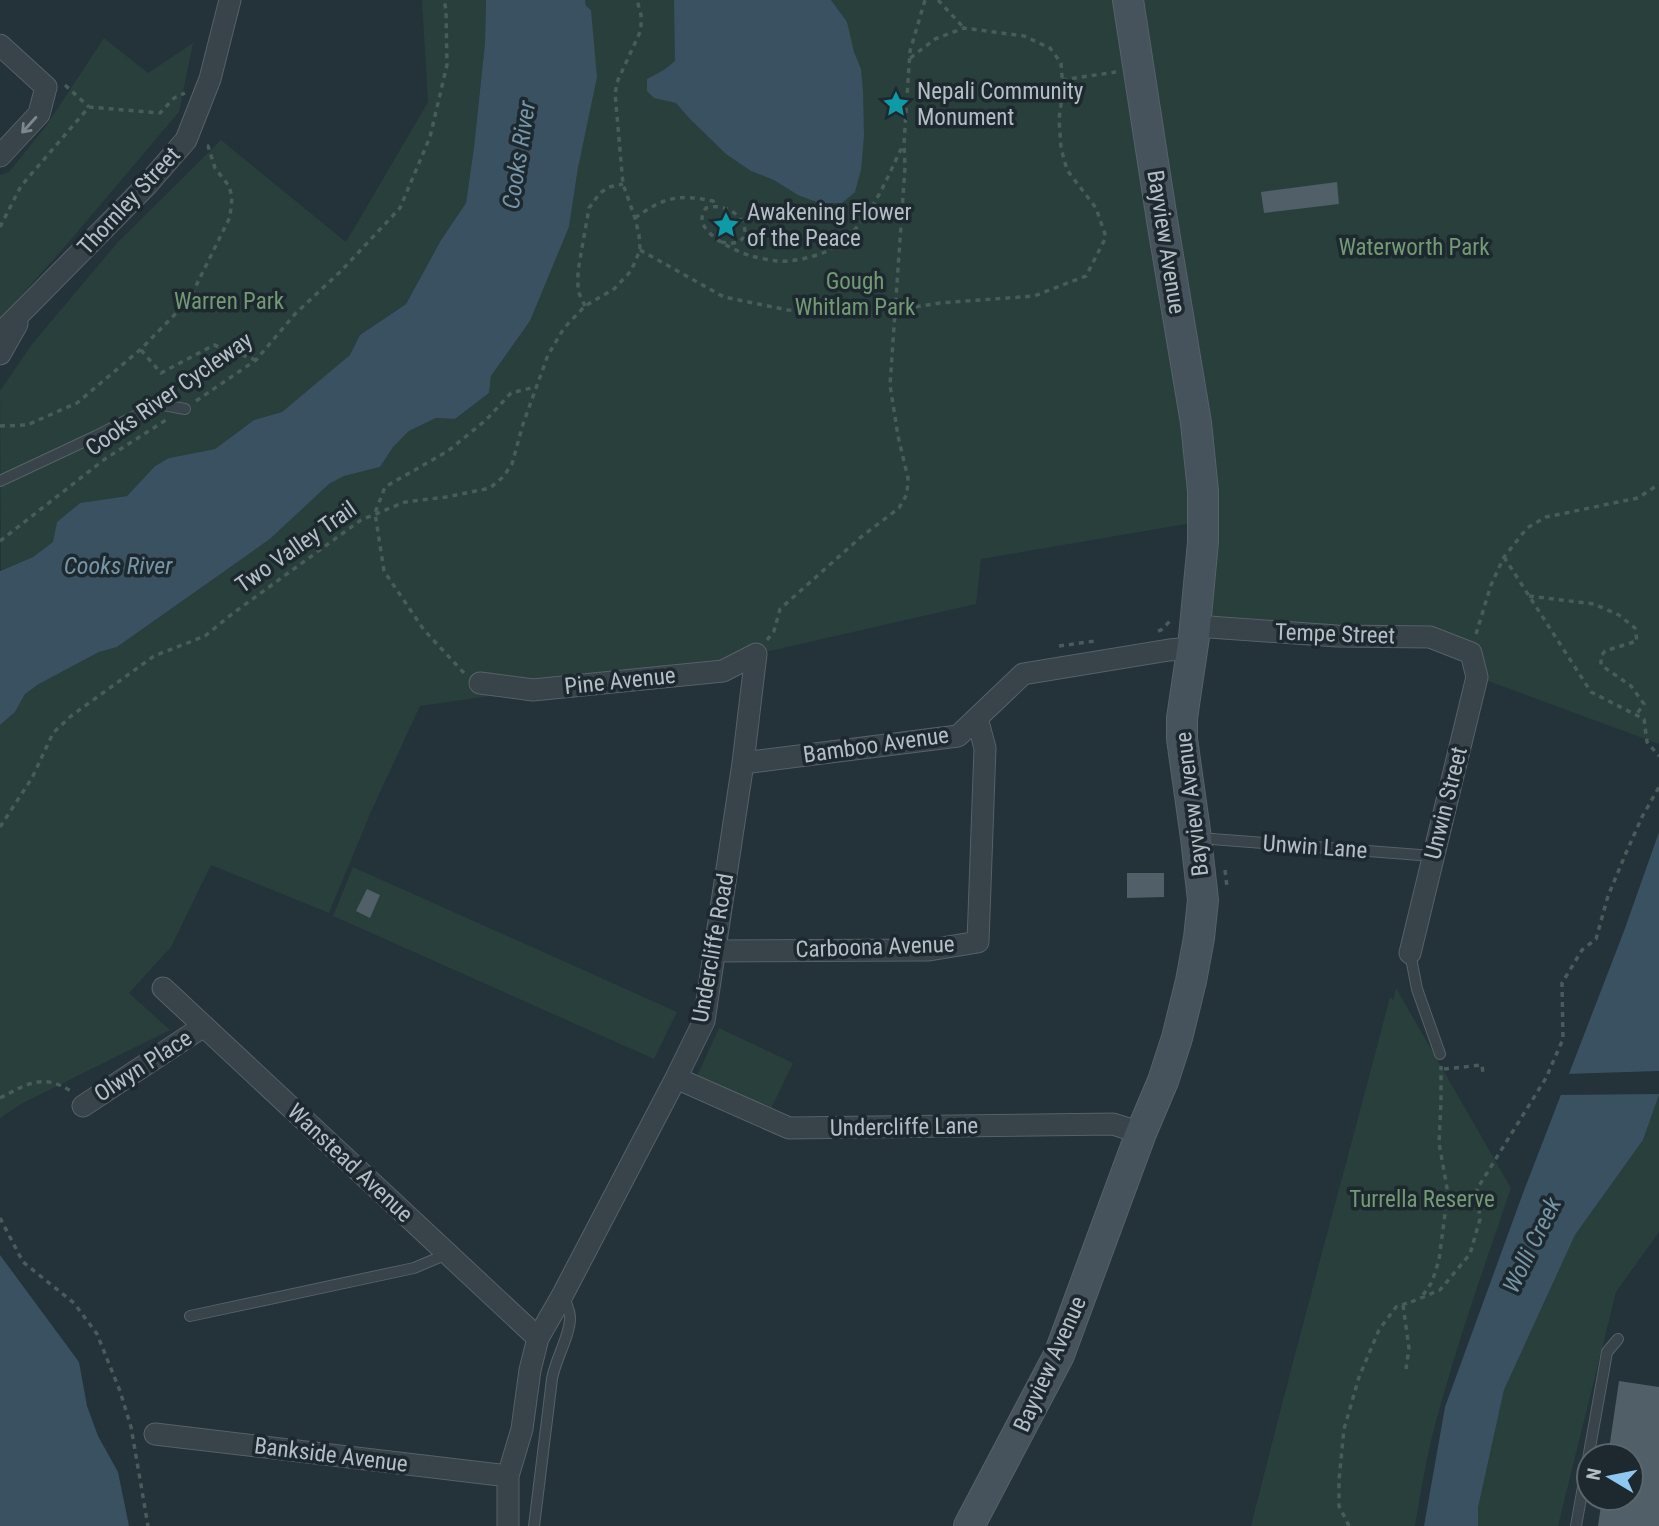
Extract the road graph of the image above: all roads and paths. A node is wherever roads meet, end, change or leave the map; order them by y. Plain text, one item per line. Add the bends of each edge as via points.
1 (230, 0) edge
2 (444, 0) edge
3 (637, 0) edge
4 (926, 0) edge
5 (938, 0) edge
6 (1128, 0) edge
7 (964, 28) junction
8 (0, 44) edge
9 (909, 59) junction
10 (1139, 69) junction
11 (1062, 80) junction
12 (56, 86) junction
13 (174, 98) dead end
14 (89, 107) junction
15 (904, 143) junction
16 (208, 146) dead end
17 (0, 156) edge
18 (623, 184) junction
19 (715, 206) junction
20 (635, 218) junction
21 (0, 227) edge
22 (721, 242) junction
23 (640, 250) junction
24 (585, 306) junction
25 (27, 307) junction
26 (894, 311) junction
27 (0, 334) edge
28 (141, 349) junction
29 (0, 354) edge
30 (256, 360) junction
31 (535, 387) junction
32 (185, 409) junction
33 (0, 426) edge
34 (0, 481) edge
35 (1659, 484) edge
36 (375, 513) junction
37 (0, 541) edge
38 (1504, 557) junction
39 (1529, 596) junction
40 (1148, 632) dead end
41 (1186, 632) junction
42 (1097, 640) dead end
43 (1059, 646) dead end
44 (1471, 653) junction
45 (756, 654) junction
46 (480, 683) joint
47 (1636, 715) junction
48 (977, 718) junction
49 (1659, 756) edge
50 (743, 763) junction
51 (1659, 787) edge
52 (0, 827) edge
53 (1196, 838) junction
54 (1433, 856) junction
55 (715, 951) junction
56 (1410, 953) joint
57 (163, 988) dead end
58 (204, 1027) junction
59 (1440, 1054) joint
60 (1451, 1068) dead end
61 (1483, 1073) dead end
62 (676, 1078) junction
63 (0, 1098) edge
64 (83, 1106) joint
65 (1141, 1133) junction
66 (0, 1218) edge
67 (447, 1254) junction
68 (562, 1296) junction
69 (1411, 1302) junction
70 (1403, 1305) junction
71 (190, 1316) dead end
72 (538, 1338) junction
73 (1618, 1339) dead end
74 (1406, 1369) dead end
75 (155, 1434) dead end
76 (508, 1476) junction
77 (148, 1526) edge
78 (508, 1526) edge
79 (534, 1526) edge
80 (969, 1526) edge
81 (1349, 1526) edge
82 (1576, 1526) edge

1 - 25 street, Thornley Street via 210,79 186,140
2 - 30 path, Cooks River Cycleway via 447,65 430,137 400,208
3 - 18 path via 641,30 615,93
4 - 9 path
5 - 7 path
6 - 10 main road, Bayview Avenue
7 - 9 path via 935,39
7 - 11 path via 1024,36 1050,48 1061,63
8 - 12 street
9 - 15 path
10 - 11 path
10 - 41 main road, Bayview Avenue via 1203,491 1203,542
11 - 26 path via 1059,119 1067,170 1096,208 1105,237 1086,276 1034,296
12 - 14 path
12 -> 17 street via 39,114
13 - 14 path via 160,113
14 - 21 path via 21,186
15 - 22 path via 864,219 825,251 779,261 749,256
15 - 26 path
16 - 28 path via 215,168 229,186 230,217 189,300
18 - 20 path
18 - 24 path via 600,193 589,208 578,271 578,291
19 - 20 path via 713,201 691,197 668,199
19 - 22 path via 706,208 703,226
19 - 22 path via 739,216 745,228 740,240
20 - 23 path
23 - 24 path, Two Valley Trail via 631,271 614,289
23 - 26 path via 724,297 748,303 788,310
24 - 31 path, Two Valley Trail via 564,328
25 - 27 street, Thornley Street
25 - 29 street, Thornley Street
26 - 45 path via 890,385 907,494 899,508 780,609 774,631
28 - 30 path via 161,373 215,345
28 - 33 path via 77,403 27,425
30 - 32 path, Cooks River Cycleway
31 - 36 path via 511,393 447,451 385,487
31 - 36 path, Two Valley Trail via 512,464 490,488 405,502
32 - 34 lane via 158,404
32 - 37 path, Cooks River Cycleway via 105,459
35 - 38 path via 1638,498 1546,517 1527,528
36 - 46 path via 384,571 424,630 463,672
36 - 52 path, Two Valley Trail via 205,636 154,656 71,716 53,733 32,778
38 - 39 path
38 - 44 path via 1490,584
39 - 47 path via 1591,692
39 - 47 path via 1594,604 1635,628 1637,642 1605,651 1601,665 1631,686 1644,704
40 - 41 path
41 - 44 street, Tempe Street via 1430,637
41 - 48 street, Bamboo Avenue via 1169,650 1023,674
41 - 53 main road, Bayview Avenue via 1181,739
42 - 43 path
44 - 54 street, Unwin Street via 1477,677
45 - 46 street, Pine Avenue via 723,671 533,690
45 - 50 street, Undercliffe Road
47 - 49 path via 1644,719 1647,742
48 - 50 street, Bamboo Avenue via 958,736
48 - 55 street, Carboona Avenue via 985,748 978,942 929,950
50 - 55 street, Undercliffe Road
51 - 69 path via 1608,896 1596,939 1582,950 1562,982 1563,1039 1546,1078 1477,1189 1479,1219 1470,1254 1440,1290
53 - 54 lane, Unwin Lane
53 - 65 main road, Bayview Avenue via 1203,900 1191,981 1163,1081
54 - 56 street, Unwin Street
55 - 62 street, Undercliffe Road via 704,1021
56 - 59 lane
57 - 58 street, Wanstead Avenue
58 - 64 street, Olwyn Place
58 - 67 street, Wanstead Avenue
59 - 69 path via 1439,1143 1446,1206 1432,1282
60 - 61 path via 1482,1065
62 - 65 street, Undercliffe Lane via 789,1128 1113,1124
62 - 68 street, Undercliffe Road
63 - 64 path via 31,1083 57,1082 75,1093
65 - 80 main road, Bayview Avenue via 1059,1355
66 - 77 path via 23,1262 74,1303 97,1334 131,1427
67 - 71 lane via 414,1268
67 - 72 street, Wanstead Avenue
68 - 72 street, Undercliffe Road
68 - 79 lane via 570,1321 552,1379
69 - 70 path
70 - 74 path via 1409,1348
70 - 81 path via 1396,1307 1379,1330 1344,1429 1339,1506
72 - 76 street, Undercliffe Road via 522,1429
73 - 82 lane via 1605,1358
75 - 76 street, Bankside Avenue
76 - 78 street, Undercliffe Road

